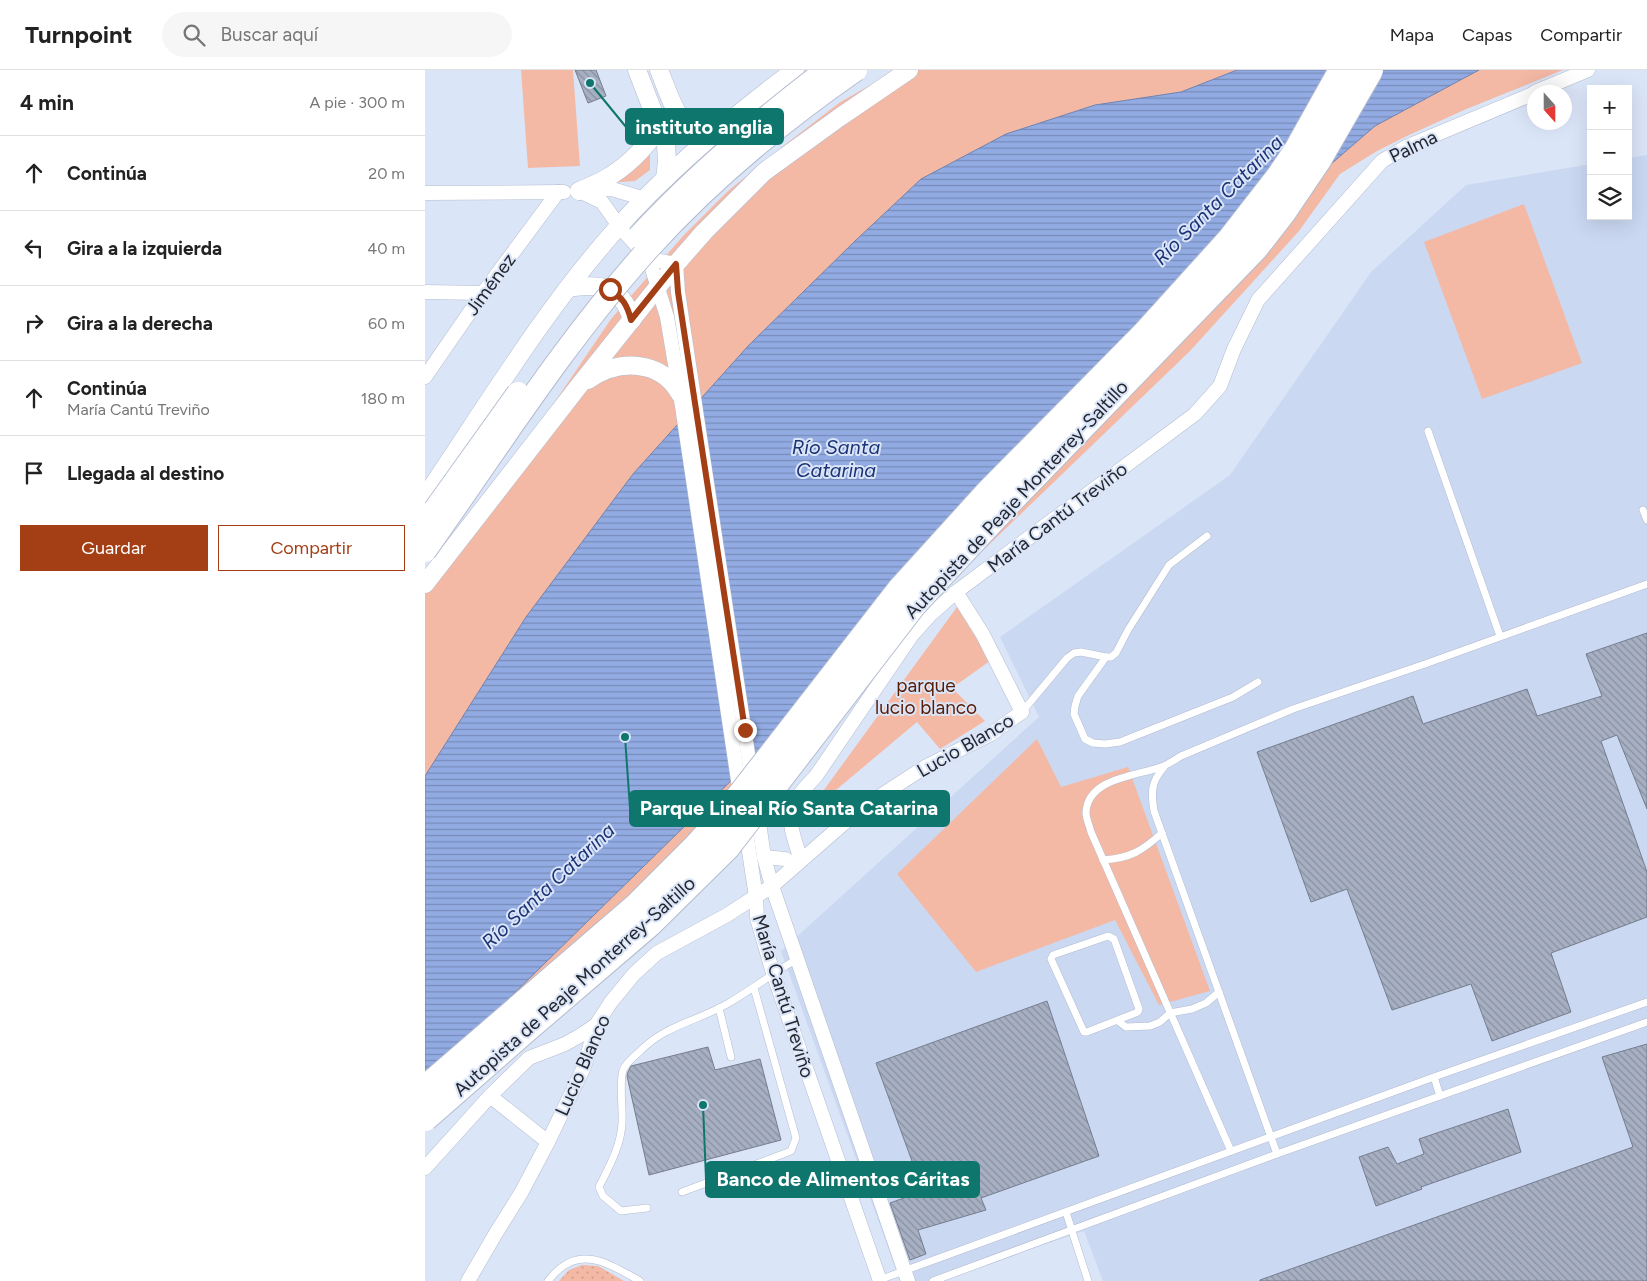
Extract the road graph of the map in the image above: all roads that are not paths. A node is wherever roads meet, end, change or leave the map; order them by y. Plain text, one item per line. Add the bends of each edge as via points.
1 (637, 70) edge
2 (659, 70) edge
3 (795, 70) edge
4 (804, 70) edge
5 (825, 70) edge
6 (856, 70) edge
7 (909, 70) edge
8 (1341, 70) edge
9 (1370, 70) edge
10 (1588, 70) edge
11 (1553, 85) edge
12 (1527, 96) edge
13 (840, 116) junction
14 (726, 126) junction
15 (660, 127) junction
16 (764, 172) junction
17 (665, 179) junction
18 (579, 191) junction
19 (558, 192) junction
20 (425, 194) edge
21 (645, 199) junction
22 (619, 226) junction
23 (1316, 234) joint
24 (649, 259) junction
25 (676, 264) junction
26 (658, 286) junction
27 (568, 288) junction
28 (425, 292) edge
29 (483, 293) junction
30 (631, 320) junction
31 (425, 377) edge
32 (578, 388) junction
33 (685, 395) junction
34 (1428, 430) dead end
35 (425, 497) edge
36 (1643, 510) dead end
37 (1647, 520) edge
38 (425, 523) edge
39 (1207, 536) dead end
40 (425, 551) edge
41 (425, 584) edge
42 (1647, 584) edge
43 (956, 592) junction
44 (1500, 636) junction
45 (1106, 658) junction
46 (1257, 682) dead end
47 (1022, 712) junction
48 (1165, 766) junction
49 (1162, 833) junction
50 (755, 843) junction
51 (765, 857) junction
52 (801, 860) junction
53 (1103, 860) junction
54 (772, 886) junction
55 (756, 897) junction
56 (797, 959) junction
57 (773, 973) junction
58 (754, 988) junction
59 (1219, 992) junction
60 (1647, 1002) edge
61 (719, 1008) junction
62 (1170, 1013) junction
63 (1118, 1020) junction
64 (1647, 1022) edge
65 (596, 1024) junction
66 (731, 1057) dead end
67 (1434, 1077) junction
68 (425, 1089) edge
69 (490, 1096) junction
70 (1440, 1096) junction
71 (425, 1118) edge
72 (1271, 1136) junction
73 (548, 1142) junction
74 (1231, 1151) junction
75 (1277, 1154) junction
76 (425, 1168) edge
77 (682, 1192) dead end
78 (647, 1208) dead end
79 (1066, 1212) junction
80 (1072, 1230) junction
81 (906, 1276) edge
82 (468, 1281) edge
83 (548, 1281) edge
84 (640, 1281) edge
85 (879, 1281) edge
86 (933, 1281) edge
87 (1088, 1281) edge

1 - 15 street
2 - 14 street via 674,106 688,127 704,131
3 - 14 street
4 - 13 street via 796,91 802,111 819,121 830,121
5 - 38 main road, bridge via 716,159 673,200 609,270 571,317
6 - 40 main road, bridge via 757,144 701,194 651,246 585,324
7 - 13 street
8 - 68 highway, Autopista de Peaje Monterrey-Saltillo, bridge via 1296,152 1230,240 1145,334 989,493 900,590 707,835 638,905
9 - 71 highway, Autopista de Peaje Monterrey-Saltillo, bridge via 1318,160 1255,248 913,606 727,847 649,924
10 - 11 street, Palma
12 - 23 street, Palma via 1387,158
13 - 16 street
14 - 16 street via 755,128 761,133 768,151
14 - 17 street
15 - 17 street via 667,160
15 - 18 street via 623,167 605,180
16 - 25 street via 720,214
17 - 21 street
18 - 19 street
18 - 21 street via 612,189
18 - 22 street via 602,202
19 - 20 street
19 - 29 street, Jiménez
21 - 22 street
22 - 24 street
22 - 27 street
23 - 43 street, María Cantú Treviño via 1258,300 1220,386 1195,414
24 - 25 street
24 - 26 street
25 - 26 street
25 - 33 street
26 - 30 street
26 - 33 street
27 - 30 street via 598,285 610,289 621,297
27 - 35 street
28 - 29 street
29 - 31 street, Jiménez
30 - 32 street
32 - 33 street via 607,369 633,366 658,372
32 - 41 street
33 - 50 street, María Cantú Treviño, bridge
33 - 50 street, María Cantú Treviño, bridge
34 - 44 lane
36 - 37 lane
39 - 45 lane via 1169,565 1116,653
42 - 44 lane
43 - 47 street via 982,633
43 - 52 street, María Cantú Treviño via 913,634 816,776 798,813
44 - 48 lane via 1293,709 1181,756
45 - 46 lane via 1078,696 1075,706 1074,714 1085,739 1093,743 1120,742 1233,698
45 - 47 lane via 1074,653
47 - 52 street, Lucio Blanco via 991,734 898,784
48 - 49 lane via 1156,776 1152,798
48 - 53 lane via 1109,783 1093,793 1086,814
49 - 53 lane via 1145,849 1121,859
49 - 59 lane
50 - 51 street, María Cantú Treviño
50 - 55 street, María Cantú Treviño
51 - 52 street
51 - 54 street, María Cantú Treviño
52 - 54 street, Lucio Blanco
53 - 62 lane
54 - 55 street, Lucio Blanco
54 - 56 street, María Cantú Treviño
55 - 57 street, María Cantú Treviño via 757,918
55 - 65 street, Lucio Blanco via 657,953 634,974
56 - 57 lane
56 - 81 street, María Cantú Treviño
57 - 58 lane
57 - 85 street, María Cantú Treviño
58 - 61 lane
58 - 77 lane via 796,1138 791,1151
59 - 62 lane via 1192,1010
59 - 72 lane
60 - 67 lane
61 - 66 lane
61 - 78 lane via 659,1035 626,1064 623,1072 619,1142 599,1187 603,1196 621,1211
62 - 63 lane via 1150,1026 1126,1027
62 - 74 lane
63 - 63 lane via 1139,1009 1114,939 1108,936 1053,955 1051,959 1084,1032
64 - 70 lane
65 - 69 street via 565,1044 529,1058
65 - 73 street, Lucio Blanco via 584,1068
67 - 70 lane
67 - 72 lane
69 - 73 street
69 - 76 street
70 - 75 lane
72 - 74 lane
72 - 75 lane
73 - 82 street, Lucio Blanco
74 - 79 lane
75 - 80 lane
79 - 80 lane
79 - 81 lane
80 - 86 lane
80 - 87 lane
81 - 85 lane
83 - 84 lane via 578,1258 604,1262

